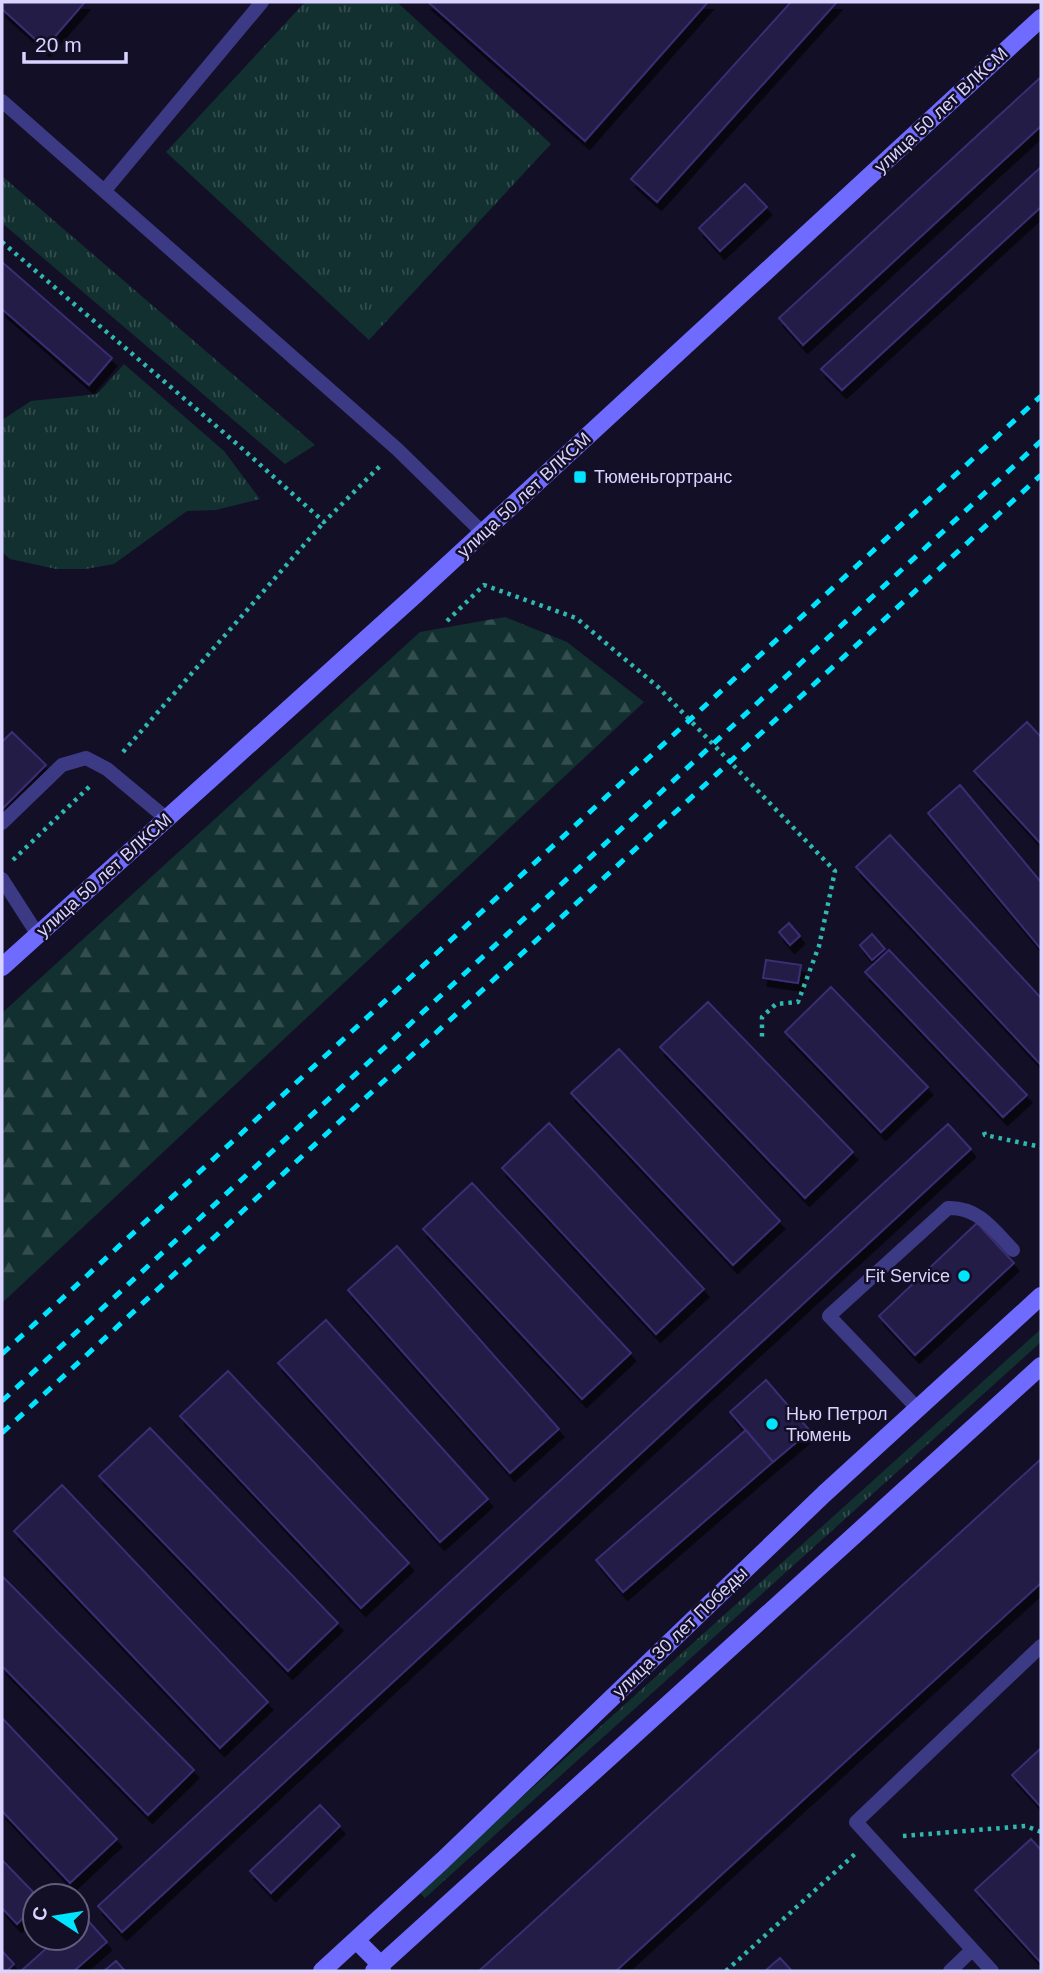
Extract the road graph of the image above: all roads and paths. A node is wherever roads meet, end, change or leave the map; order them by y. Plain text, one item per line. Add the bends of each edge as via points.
1 (262, 2) edge
2 (1041, 18) edge
3 (2, 101) edge
4 (105, 190) junction
5 (2, 242) edge
6 (397, 449) junction
7 (324, 522) junction
8 (483, 533) junction
9 (447, 621) dead end
10 (107, 769) junction
11 (167, 819) junction
12 (2, 823) edge
13 (11, 861) dead end
14 (2, 879) edge
15 (38, 935) junction
16 (2, 967) edge
17 (762, 1038) dead end
18 (984, 1132) dead end
19 (1041, 1147) edge
20 (1013, 1250) dead end
21 (1041, 1296) edge
22 (1041, 1366) edge
23 (918, 1409) junction
24 (1041, 1646) edge
25 (356, 1940) junction
26 (972, 1950) junction
27 (380, 1970) edge
28 (322, 1971) edge
29 (950, 1971) edge
30 (992, 1971) edge

1 - 4 lane
2 - 8 street, улица 50 лет ВЛКСМ
3 - 4 lane
4 - 6 lane
5 - 7 path
6 - 7 path
6 - 8 lane
7 - 10 path
8 - 11 street, улица 50 лет ВЛКСМ
9 - 17 path via 484,585 576,618 658,687 835,871 819,946 798,1002 776,1004 762,1017
10 - 11 lane
10 - 12 lane via 86,758 62,765
10 - 13 path
11 - 15 street, улица 50 лет ВЛКСМ
14 - 15 lane
15 - 16 street, улица 50 лет ВЛКСМ
18 - 19 path
20 - 23 lane via 978,1214 948,1208 829,1316
21 - 23 street, улица 30 лет Победы
22 - 27 street
23 - 25 street, улица 30 лет Победы
24 - 26 lane via 856,1822
25 - 27 street
25 - 28 street, улица 30 лет Победы
26 - 29 lane
26 - 30 lane

